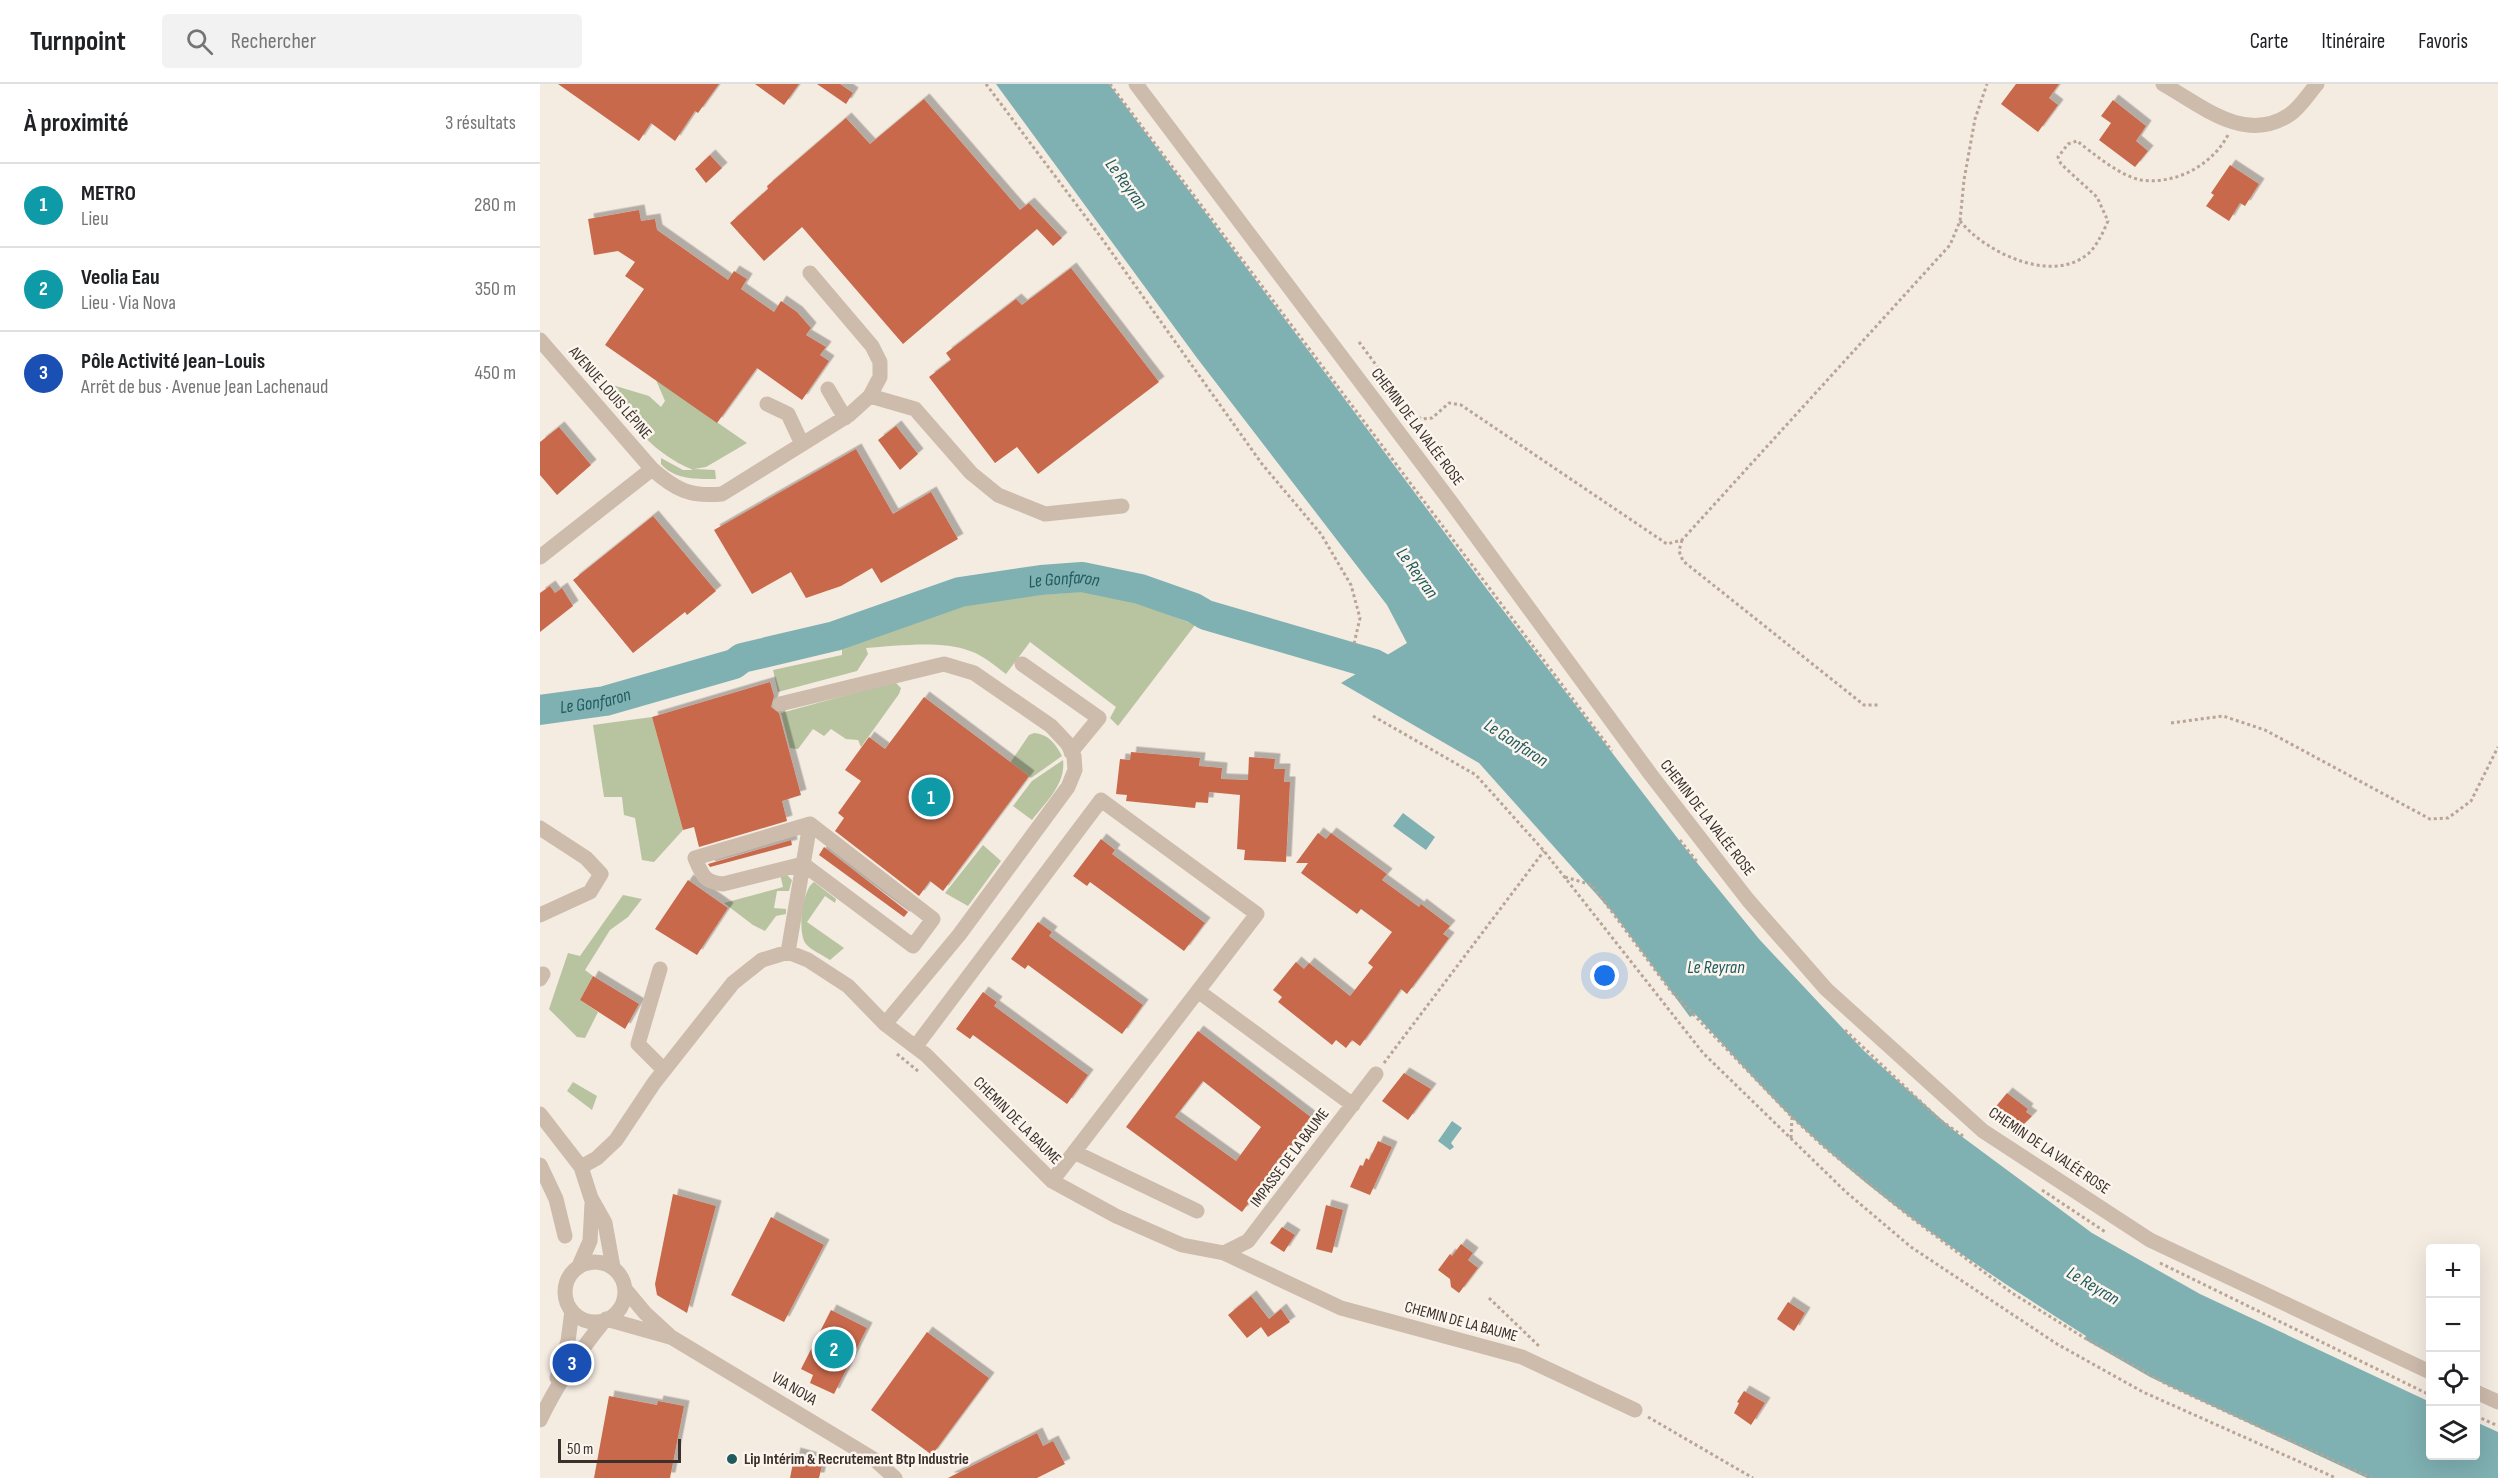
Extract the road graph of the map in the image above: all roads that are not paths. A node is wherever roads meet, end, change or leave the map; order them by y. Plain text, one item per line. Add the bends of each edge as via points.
1 (1136, 84) edge
2 (2163, 84) edge
3 (2317, 84) edge
4 (810, 273) dead end
5 (540, 340) edge
6 (828, 389) dead end
7 (870, 396) junction
8 (767, 404) dead end
9 (845, 418) junction
10 (802, 444) junction
11 (652, 469) junction
12 (1122, 506) dead end
13 (540, 557) edge
14 (1022, 664) dead end
15 (780, 704) dead end
16 (1071, 752) junction
17 (810, 824) junction
18 (540, 828) edge
19 (803, 864) junction
20 (540, 915) edge
21 (788, 952) junction
22 (660, 969) dead end
23 (1198, 991) junction
24 (885, 1024) junction
25 (916, 1046) junction
26 (664, 1070) junction
27 (1376, 1074) road end
28 (1353, 1105) junction
29 (540, 1114) edge
30 (1074, 1152) junction
31 (540, 1166) edge
32 (581, 1167) junction
33 (1052, 1181) junction
34 (591, 1198) junction
35 (1197, 1211) dead end
36 (565, 1236) dead end
37 (1224, 1253) junction
38 (579, 1266) junction
39 (613, 1267) junction
40 (625, 1289) junction
41 (572, 1311) junction
42 (605, 1320) junction
43 (671, 1337) junction
44 (2426, 1370) edge
45 (2480, 1394) edge
46 (552, 1395) junction
47 (2498, 1402) edge
48 (1635, 1410) dead end
49 (540, 1420) edge
50 (895, 1478) edge

1 - 44 street, CHEMIN DE LA VALÉE ROSE via 1651,774 1748,900 1826,989 1983,1131 2150,1240
2 - 3 street via 2233,124 2258,127 2290,115
4 - 7 street via 872,346 880,362 880,377
5 - 11 street, AVENUE LOUIS LÉPINE
6 - 9 street
7 - 9 street, AVENUE LOUIS LÉPINE
7 - 12 street via 915,409 971,472 998,495 1045,514
8 - 10 street via 788,414
9 - 10 street, AVENUE LOUIS LÉPINE
10 - 11 street, AVENUE LOUIS LÉPINE via 722,494 683,492
11 - 13 street
14 - 16 street via 1099,718
15 - 16 street via 944,664 984,679 1051,726
16 - 24 street via 1075,770 1068,787 959,935
17 - 19 street
17 - 19 street via 695,858 703,877 710,883 723,884
17 - 19 street via 933,919 913,946
18 - 20 street via 586,858 601,874 590,892
19 - 21 street
21 - 24 street, CHEMIN DE LA BAUME via 848,986
21 - 26 street via 762,960 733,983
22 - 26 street via 638,1044
23 - 25 street via 1257,914 1101,800
23 - 28 street
23 - 30 street
24 - 25 street, CHEMIN DE LA BAUME
25 - 33 street, CHEMIN DE LA BAUME
26 - 32 street via 616,1140
27 - 28 street, IMPASSE DE LA BAUME
28 - 37 street, IMPASSE DE LA BAUME via 1248,1241
29 - 32 street
30 - 33 street
30 - 35 street
31 - 36 street via 556,1198
32 - 34 street
33 - 37 street, CHEMIN DE LA BAUME via 1116,1216 1182,1245
34 - 38 street via 590,1241
34 - 39 street via 605,1223
37 - 48 street, CHEMIN DE LA BAUME via 1341,1308 1522,1357
38 - 39 street via 596,1261
38 - 41 street via 566,1282 567,1302
39 - 40 street
40 - 42 street via 622,1305
40 - 43 street, VIA NOVA
41 - 42 street via 586,1321
41 - 46 street via 568,1341
42 - 43 street, VIA NOVA
42 - 46 street
43 - 50 street, VIA NOVA via 875,1460
45 - 47 street
46 - 49 street

